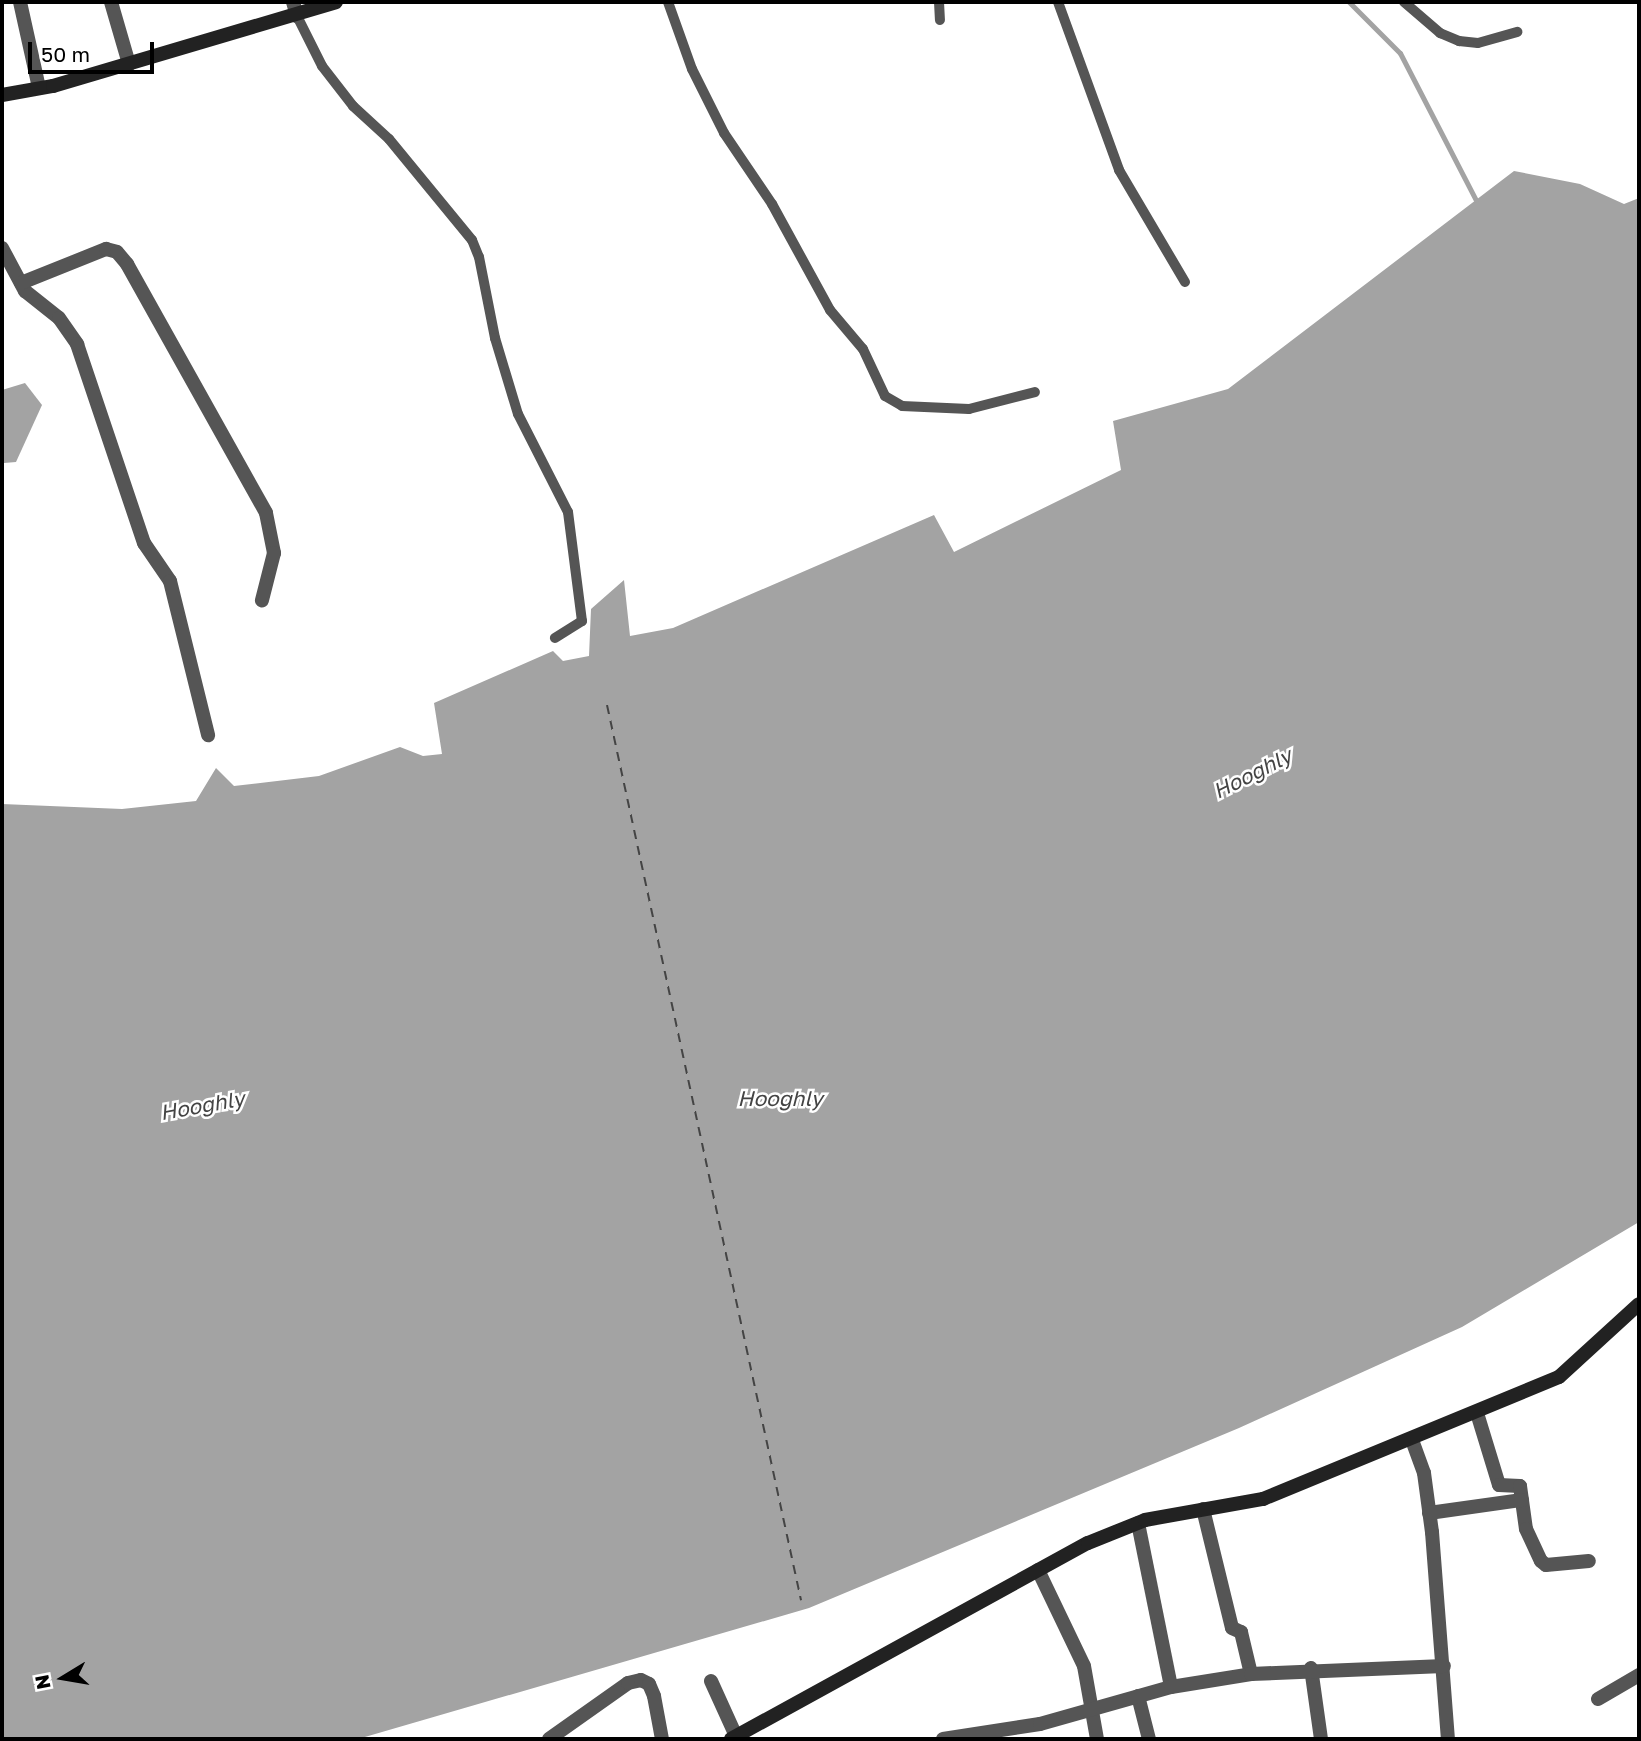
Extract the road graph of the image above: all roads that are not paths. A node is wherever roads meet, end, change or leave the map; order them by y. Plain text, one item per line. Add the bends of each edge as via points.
1 (20, 2) edge
2 (111, 2) edge
3 (336, 2) edge
4 (668, 2) edge
5 (939, 2) edge
6 (1058, 2) edge
7 (1404, 2) edge
8 (295, 9) edge
9 (940, 20) dead end
10 (1517, 32) dead end
11 (129, 64) junction
12 (39, 88) junction
13 (2, 95) edge
14 (2, 248) edge
15 (1185, 282) dead end
16 (21, 284) junction
17 (1035, 392) dead end
18 (262, 600) dead end
19 (555, 638) dead end
20 (208, 735) dead end
21 (1639, 1304) edge
22 (1477, 1413) junction
23 (1412, 1440) junction
24 (1522, 1500) junction
25 (1203, 1509) junction
26 (1429, 1513) junction
27 (1138, 1523) junction
28 (1589, 1561) dead end
29 (1038, 1570) junction
30 (1444, 1666) junction
31 (1311, 1668) junction
32 (1251, 1674) junction
33 (1639, 1675) edge
34 (711, 1681) dead end
35 (1171, 1687) junction
36 (1138, 1696) junction
37 (1598, 1699) dead end
38 (1092, 1708) junction
39 (557, 1737) edge
40 (734, 1738) edge
41 (662, 1739) edge
42 (943, 1739) edge
43 (1097, 1739) edge
44 (1149, 1739) edge
45 (1321, 1739) edge
46 (1448, 1739) edge

1 - 12 street
2 - 11 street
3 - 8 street
4 - 17 lane via 692,69 724,133 772,204 830,310 863,349 885,396 902,406 969,409
5 - 9 lane
6 - 15 lane via 1119,170
7 - 10 lane via 1440,33 1459,41 1478,43
8 - 11 street
8 - 19 lane via 322,66 472,240 518,414 568,512 582,621
11 - 12 street
12 - 13 street
14 - 16 street
16 - 18 street via 106,249 117,252 127,264 266,513 274,554
16 - 20 street via 59,318 77,344 144,543 170,581
21 - 22 street via 1559,1377
22 - 23 street
22 - 24 street via 1499,1485 1519,1485
23 - 25 street via 1263,1499
23 - 26 street via 1422,1463
24 - 26 street
24 - 28 street via 1526,1529 1543,1564
25 - 27 street
25 - 32 street via 1231,1628 1241,1632
26 - 30 street
27 - 29 street
27 - 35 street
29 - 38 street via 1084,1666
29 - 40 street
30 - 31 street
30 - 46 street
31 - 32 street
31 - 45 street
32 - 35 street
33 - 37 street
34 - 40 street
35 - 36 street
36 - 38 street
36 - 44 street
38 - 42 street via 1040,1724
38 - 43 street
39 - 41 street via 628,1684 641,1680 651,1687

